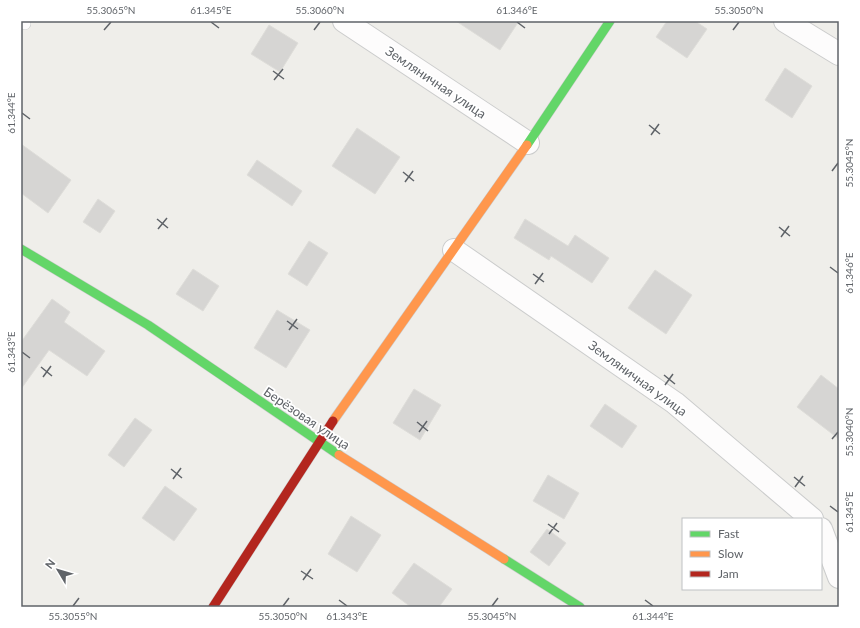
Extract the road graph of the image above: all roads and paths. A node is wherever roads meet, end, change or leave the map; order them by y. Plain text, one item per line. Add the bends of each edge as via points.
1 (344, 21) edge
2 (610, 21) edge
3 (785, 21) edge
4 (839, 54) edge
5 (528, 143) junction
6 (21, 249) edge
7 (454, 250) junction
8 (319, 442) junction
9 (811, 518) edge
10 (822, 531) edge
11 (839, 577) edge
12 (213, 607) edge
13 (580, 607) edge

1 - 5 street, Земляничная улица
2 - 5 street
3 - 4 street
5 - 7 street
6 - 8 street, Берёзовая улица via 148,325
7 - 8 street
7 - 9 street, Земляничная улица via 675,403
8 - 12 street
8 - 13 street, Берёзовая улица
10 - 11 street

